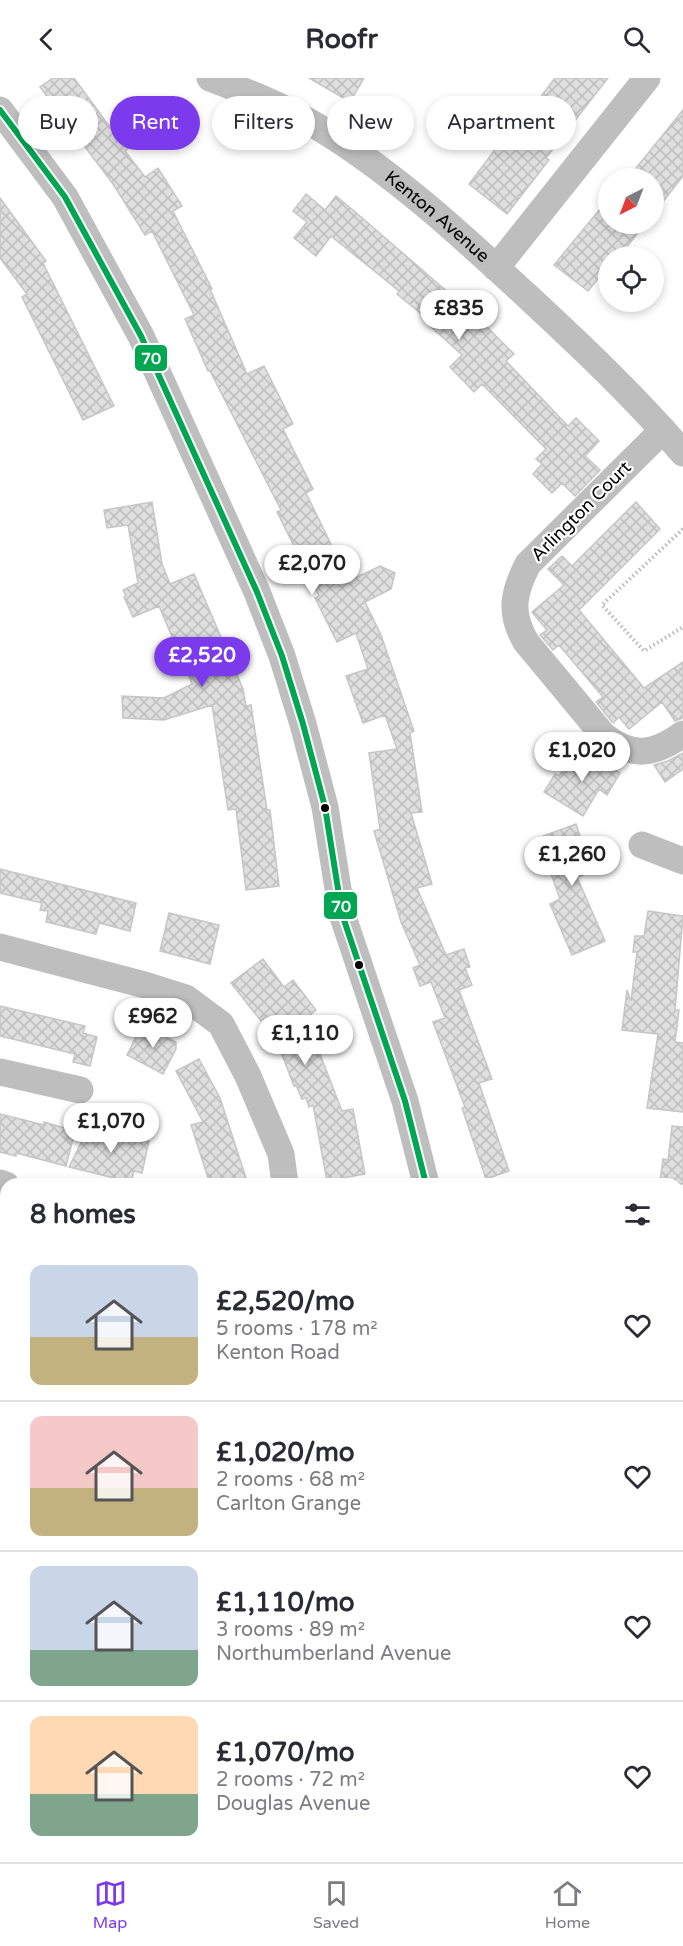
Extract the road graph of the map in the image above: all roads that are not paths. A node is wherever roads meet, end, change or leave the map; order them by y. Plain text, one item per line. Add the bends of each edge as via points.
1 (210, 78) edge
2 (647, 78) edge
3 (256, 86) edge
4 (0, 111) edge
5 (0, 134) edge
6 (91, 247) junction
7 (496, 267) junction
8 (663, 430) junction
9 (683, 453) edge
10 (683, 734) edge
11 (642, 845) dead end
12 (683, 861) edge
13 (0, 947) edge
14 (0, 1072) edge
15 (80, 1090) dead end
16 (284, 1178) edge
17 (424, 1178) edge

1 - 3 street, Kenton Avenue
2 - 7 street
3 - 7 street, Kenton Avenue via 366,158
4 - 6 street via 65,198
5 - 6 street
6 - 17 street via 141,336 282,656 325,807 342,914 405,1101
7 - 8 street, Kenton Avenue
8 - 9 street, Kenton Avenue
8 - 10 street, Arlington Court via 528,564 519,582 515,616 526,642 604,736 618,747 641,753
11 - 12 street
13 - 16 street via 186,998 222,1024 281,1154
14 - 15 street

